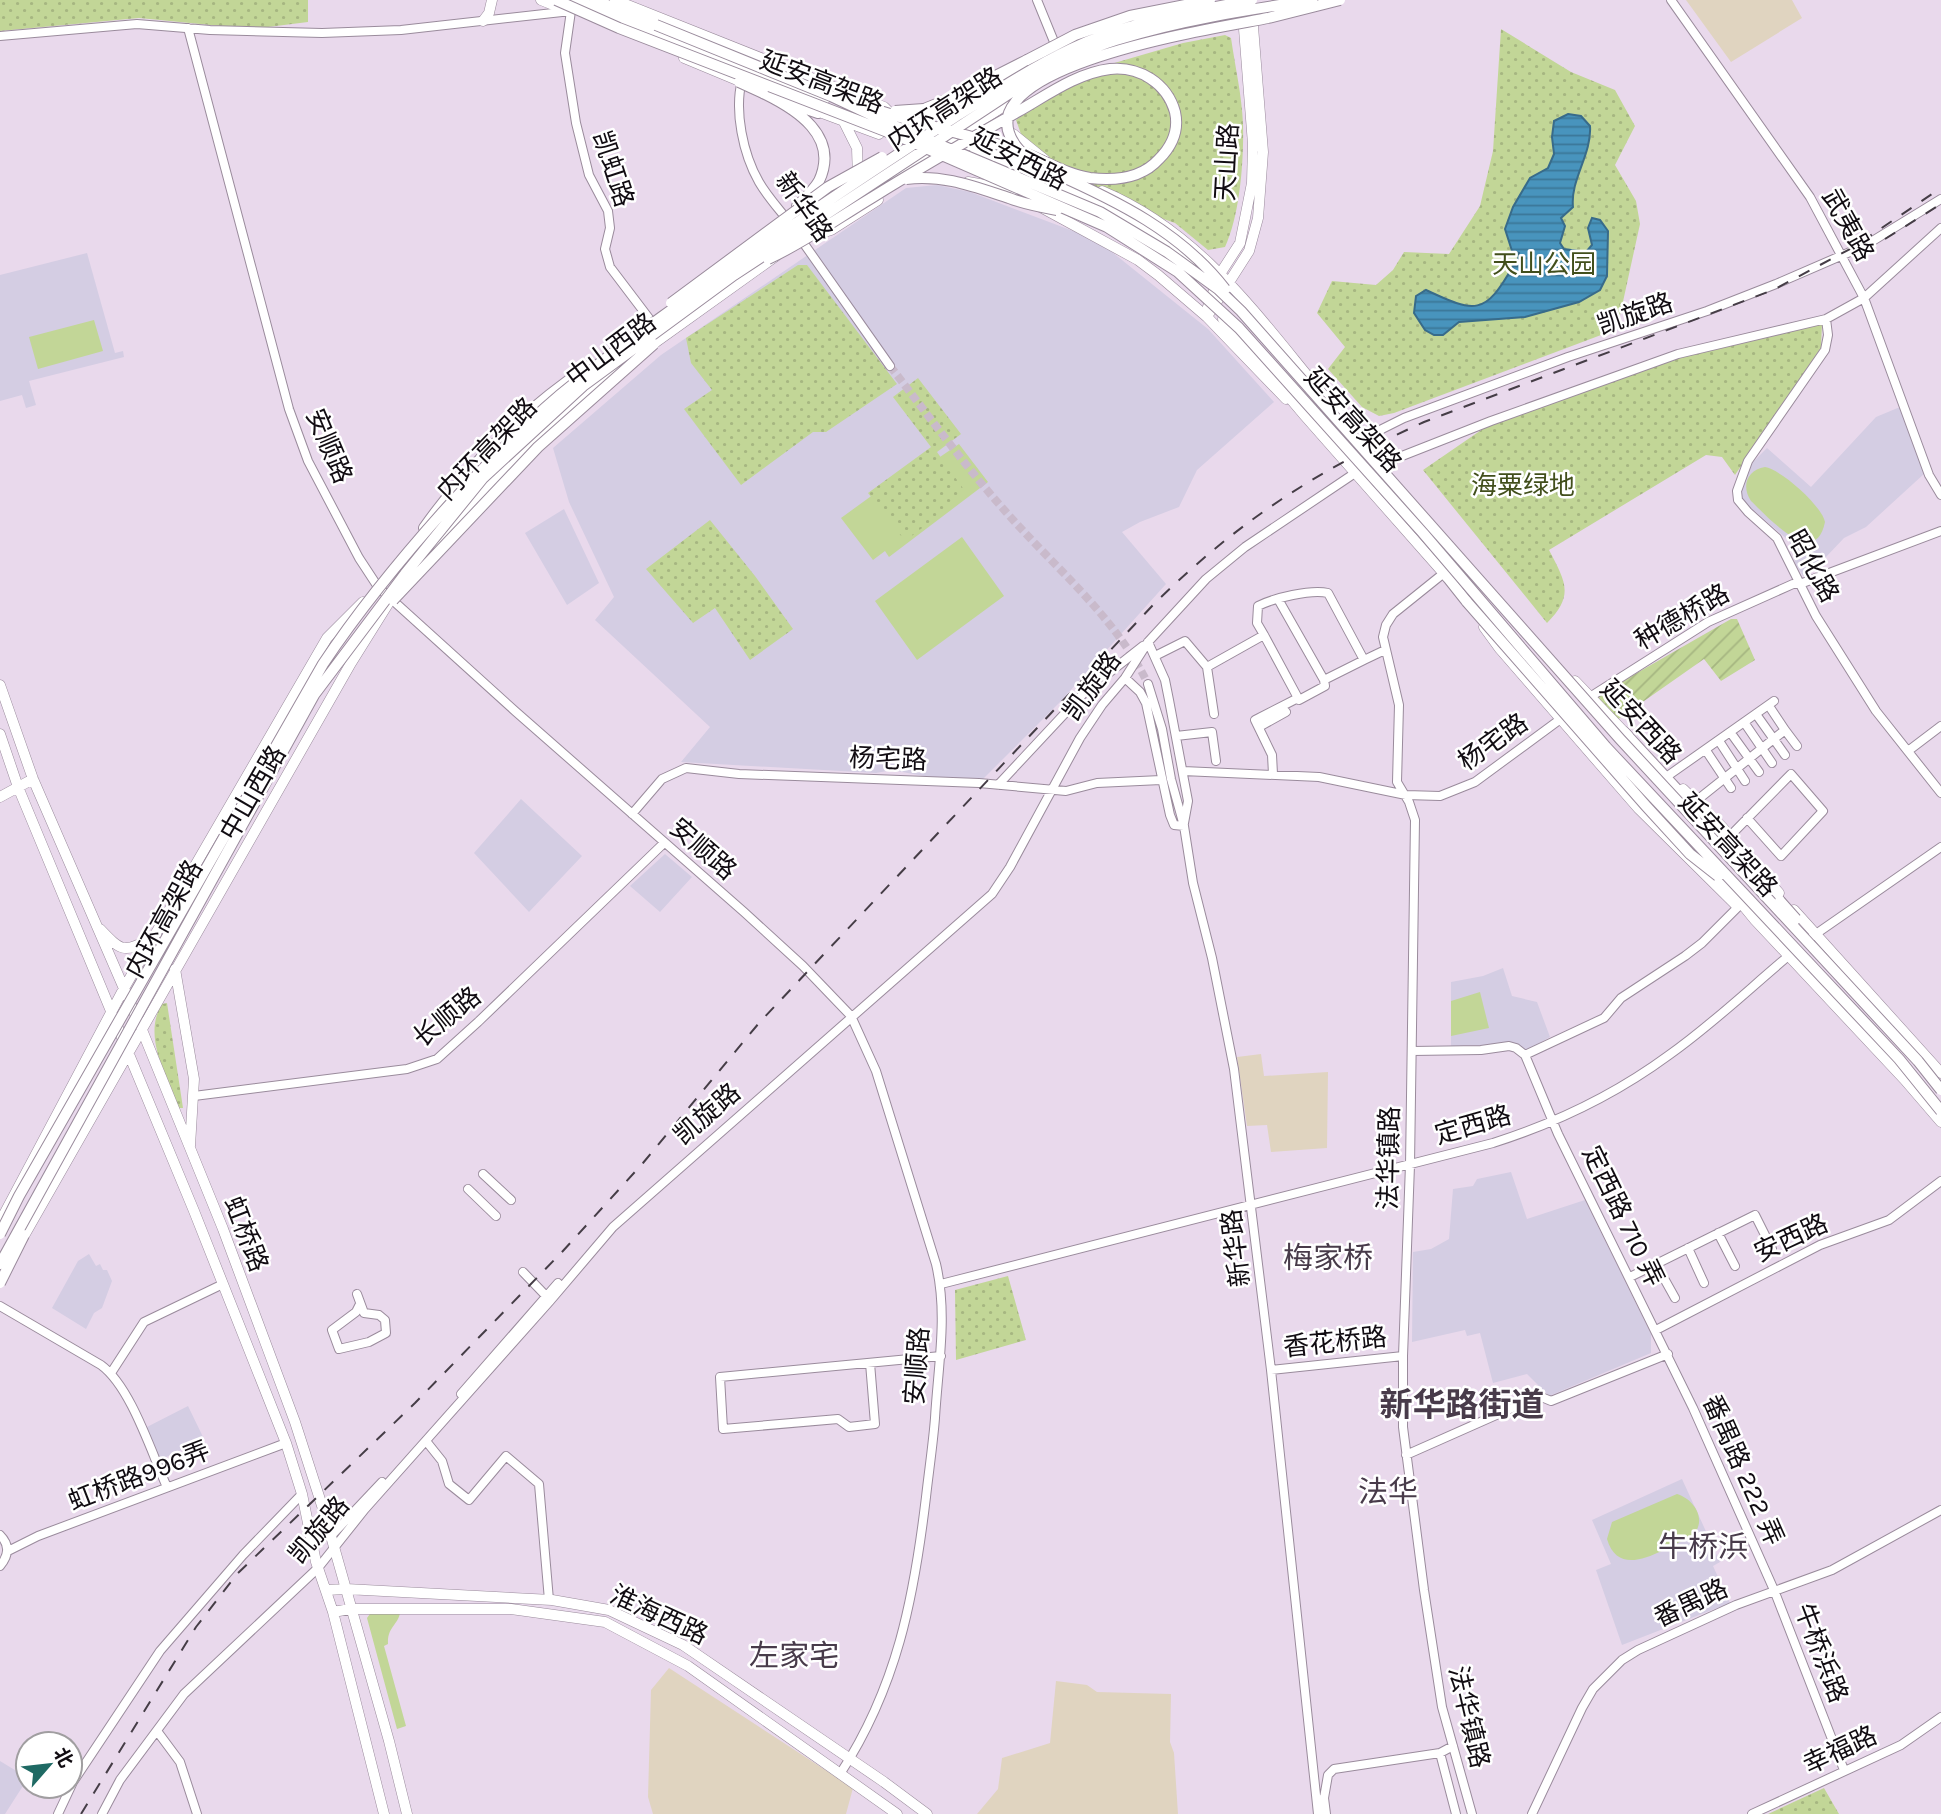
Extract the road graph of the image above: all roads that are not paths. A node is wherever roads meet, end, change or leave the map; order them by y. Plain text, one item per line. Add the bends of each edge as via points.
1 (492, 0) edge
2 (541, 0) edge
3 (556, 0) edge
4 (576, 0) edge
5 (588, 0) edge
6 (594, 0) edge
7 (615, 0) edge
8 (1037, 0) edge
9 (1205, 0) edge
10 (1210, 0) edge
11 (1241, 0) edge
12 (1251, 0) edge
13 (1312, 0) edge
14 (1341, 0) edge
15 (1671, 0) edge
16 (571, 11) junction
17 (1248, 17) junction
18 (483, 20) junction
19 (619, 27) junction
20 (188, 28) junction
21 (0, 36) edge
22 (1058, 52) junction
23 (751, 54) junction
24 (747, 67) junction
25 (741, 82) junction
26 (1027, 91) junction
27 (763, 93) junction
28 (831, 96) junction
29 (866, 106) junction
30 (990, 114) junction
31 (844, 122) junction
32 (904, 125) junction
33 (926, 134) junction
34 (946, 142) junction
35 (909, 144) junction
36 (932, 152) junction
37 (1041, 172) junction
38 (1005, 177) junction
39 (858, 179) junction
40 (900, 180) junction
41 (1078, 181) junction
42 (1099, 190) junction
43 (1037, 191) junction
44 (1013, 192) junction
45 (1941, 199) edge
46 (1117, 211) junction
47 (792, 212) junction
48 (1082, 215) junction
49 (793, 227) junction
50 (1941, 228) edge
51 (1095, 237) junction
52 (801, 239) junction
53 (1841, 257) junction
54 (1220, 274) junction
55 (734, 275) junction
56 (1229, 283) junction
57 (1219, 290) junction
58 (1864, 298) junction
59 (1211, 305) junction
60 (1241, 311) junction
61 (1207, 317) junction
62 (1826, 319) junction
63 (653, 325) junction
64 (654, 344) junction
65 (890, 366) tunnel mouth
66 (576, 382) junction
67 (1338, 412) junction
68 (1305, 416) junction
69 (1364, 443) junction
70 (1382, 466) junction
71 (481, 471) junction
72 (1355, 471) junction
73 (1941, 495) edge
74 (1436, 530) junction
75 (1941, 531) edge
76 (1419, 545) junction
77 (402, 558) junction
78 (1444, 573) junction
79 (1800, 584) junction
80 (378, 587) junction
81 (392, 598) junction
82 (1279, 598) junction
83 (1264, 635) junction
84 (1149, 642) junction
85 (1385, 650) junction
86 (1155, 656) junction
87 (1364, 660) junction
88 (335, 664) junction
89 (1207, 667) junction
90 (1125, 678) junction
91 (1324, 680) junction
92 (1148, 684) tunnel mouth
93 (0, 685) edge
94 (1590, 697) junction
95 (1298, 698) junction
96 (1573, 710) junction
97 (1286, 712) dead end
98 (1214, 714) dead end
99 (1758, 717) dead end
100 (1560, 719) junction
101 (1746, 725) dead end
102 (1941, 726) edge
103 (1259, 727) junction
104 (1786, 730) junction
105 (1625, 732) junction
106 (0, 734) edge
107 (1176, 736) junction
108 (1733, 736) dead end
109 (1774, 739) junction
110 (1721, 744) dead end
111 (1797, 746) dead end
112 (1762, 748) junction
113 (1908, 751) junction
114 (1707, 752) dead end
115 (1785, 755) dead end
116 (1749, 758) junction
117 (1216, 761) dead end
118 (1772, 763) dead end
119 (1736, 768) junction
120 (1183, 771) junction
121 (1759, 772) dead end
122 (1273, 774) junction
123 (1668, 775) junction
124 (1724, 777) junction
125 (33, 779) junction
126 (1161, 780) junction
127 (1745, 781) dead end
128 (998, 785) junction
129 (18, 788) junction
130 (1731, 788) dead end
131 (1052, 791) junction
132 (1941, 793) edge
133 (1406, 795) junction
134 (0, 797) edge
135 (1696, 805) junction
136 (632, 814) junction
137 (1747, 818) junction
138 (1184, 825) junction
139 (1730, 835) junction
140 (664, 843) junction
141 (1941, 847) edge
142 (1741, 893) junction
143 (1738, 907) junction
144 (1755, 920) junction
145 (96, 925) junction
146 (154, 936) junction
147 (1812, 937) junction
148 (1788, 956) junction
149 (175, 969) junction
150 (1844, 983) junction
151 (123, 990) junction
152 (111, 1012) junction
153 (851, 1016) junction
154 (1892, 1017) junction
155 (142, 1030) junction
156 (1903, 1048) junction
157 (1412, 1051) junction
158 (129, 1053) junction
159 (1525, 1055) junction
160 (1941, 1073) edge
161 (138, 1074) junction
162 (116, 1077) junction
163 (1941, 1091) edge
164 (194, 1096) junction
165 (1941, 1111) edge
166 (1553, 1121) junction
167 (1941, 1122) edge
168 (190, 1150) junction
169 (1410, 1165) junction
170 (483, 1174) dead end
171 (1941, 1181) edge
172 (468, 1189) dead end
173 (40, 1193) junction
174 (511, 1200) dead end
175 (1252, 1206) junction
176 (496, 1216) dead end
177 (0, 1222) edge
178 (1718, 1233) junction
179 (0, 1234) edge
180 (1688, 1248) junction
181 (1772, 1249) dead end
182 (1656, 1264) junction
183 (0, 1265) edge
184 (1735, 1266) dead end
185 (523, 1272) dead end
186 (1630, 1277) junction
187 (0, 1280) edge
188 (558, 1283) dead end
189 (1704, 1283) dead end
190 (223, 1284) junction
191 (941, 1284) junction
192 (357, 1294) dead end
193 (1675, 1298) dead end
194 (548, 1299) junction
195 (360, 1304) junction
196 (0, 1306) edge
197 (1656, 1330) junction
198 (1668, 1354) junction
199 (941, 1356) junction
200 (1403, 1356) junction
201 (870, 1363) junction
202 (1271, 1370) junction
203 (111, 1373) junction
204 (426, 1441) junction
205 (286, 1443) junction
206 (1406, 1455) junction
207 (167, 1487) junction
208 (302, 1494) junction
209 (1940, 1513) edge
210 (0, 1535) edge
211 (332, 1541) junction
212 (8, 1551) junction
213 (0, 1566) edge
214 (318, 1568) junction
215 (346, 1589) junction
216 (326, 1590) junction
217 (1774, 1590) junction
218 (549, 1600) junction
219 (350, 1609) junction
220 (333, 1612) junction
221 (1941, 1717) edge
222 (157, 1731) junction
223 (1452, 1746) junction
224 (1440, 1754) junction
225 (850, 1759) junction
226 (1844, 1770) junction
227 (840, 1774) junction
228 (1320, 1799) junction
229 (1469, 1813) edge
230 (58, 1814) edge
231 (102, 1814) edge
232 (197, 1814) edge
233 (384, 1814) edge
234 (407, 1814) edge
235 (897, 1814) edge
236 (927, 1814) edge
237 (1318, 1814) edge
238 (1326, 1814) edge
239 (1456, 1814) edge
240 (1532, 1814) edge
241 (1752, 1814) edge

1 - 18 main road
2 - 16 main road
3 - 19 highway, 延安高架路, bridge
4 - 16 main road
4 - 24 main road, 延安西路
5 - 24 main road, 延安西路
6 - 28 highway, 延安高架路, bridge
7 - 23 main road, 延安西路
8 - 22 street
9 - 22 main road, 中山西路 via 1142,15
10 - 29 highway, bridge via 1129,16 1075,35 923,109
11 - 17 main road, 天山路
12 - 17 main road
12 - 66 highway, 内环高架路, bridge via 1123,29 1031,70 865,175
13 - 55 highway, 内环高架路, bridge via 1186,22 1075,56 986,108
14 - 17 main road, 中山西路
14 - 26 highway, bridge via 1115,50 1072,66
15 - 53 street, 武夷路 via 1810,197
16 - 18 street
16 - 25 main road
16 - 63 street, 凯虹路 via 565,53 589,174 608,211 605,249 610,267
17 - 30 main road, 中山西路 via 1107,52 1072,66
17 - 54 main road, 天山路 via 1252,183 1240,243
17 - 56 main road via 1263,152 1249,251
18 - 20 street via 322,33
19 - 27 highway, bridge
19 - 48 highway, 延安高架路, bridge via 898,136
20 - 21 street via 137,24
20 - 80 street, 安顺路 via 289,409 308,461
22 - 32 main road
22 - 33 main road, 中山西路
23 - 24 street, 新华路
23 - 32 main road, 延安西路 via 884,107
24 - 25 street, 新华路
24 - 32 main road, 延安西路
25 - 31 main road
25 - 49 street, 新华路 via 738,98 751,164
26 - 27 highway, bridge via 965,124 900,137 875,134
26 - 37 highway, bridge via 1013,103 1007,127 1014,145
27 - 47 highway, bridge via 801,114 822,145 818,181
28 - 29 highway, bridge
28 - 60 highway, 延安高架路, bridge via 1100,212 1167,253
29 - 40 highway, bridge via 908,119 961,133 972,136 983,139 1078,175 1116,179 1149,168 1165,153 1176,132 1174,107 1167,92 1144,75 1107,69 1068,83 988,128 979,134 970,139 961,145
30 - 34 main road, 中山西路
30 - 41 main road via 1052,166
31 - 35 main road
31 - 39 main road via 857,148
32 - 33 main road, 延安西路
33 - 34 main road, 延安西路
33 - 35 main road, 中山西路
34 - 36 main road, 中山西路
34 - 37 main road, 延安西路
34 - 38 main road, 延安西路
34 - 41 main road, 延安西路 via 988,149
35 - 36 main road
35 - 39 main road, 中山西路
36 - 38 main road
36 - 52 main road, 中山西路
37 - 43 main road
37 - 46 main road, 延安西路
37 - 47 highway, bridge via 1012,154 974,143 926,145 869,163
37 - 60 highway, bridge via 1106,196 1173,237 1212,272
38 - 43 main road, 延安西路
39 - 49 main road, 中山西路
40 - 48 highway, bridge via 929,177 960,182 1012,200
40 - 55 highway, bridge via 788,250
41 - 42 main road, 延安西路
42 - 46 main road, 延安西路
42 - 54 main road, 延安西路 via 1158,219
43 - 44 main road
43 - 48 main road, 延安西路
44 - 51 main road, 延安西路
44 - 52 main road via 980,183 914,181 831,230
45 - 53 street, 凯旋路
46 - 57 main road, 延安西路 via 1181,254
47 - 66 highway, bridge
48 - 51 main road
48 - 59 main road, 延安西路 via 1165,261
48 - 142 highway, 延安高架路, bridge via 1178,272 1239,328 1606,747
49 - 52 street, 新华路
49 - 63 main road, 中山西路
50 - 58 street, 凯旋路
51 - 61 main road, 延安西路 via 1148,268
52 - 64 main road, 中山西路
52 - 65 street, 新华路
53 - 58 street, 武夷路
53 - 69 street, 凯旋路 via 1707,311 1404,418
54 - 56 main road, 延安西路
54 - 57 main road, 天山路
55 - 88 highway, 内环高架路, bridge via 583,386 483,478
56 - 57 main road
56 - 67 main road, 延安西路
57 - 59 main road, 天山路
57 - 67 main road, 延安西路 via 1315,394
58 - 62 street, 凯旋路
58 - 73 street, 武夷路 via 1929,475
59 - 61 main road, 天山路
59 - 68 main road, 延安西路
60 - 150 highway, 延安高架路, bridge via 1620,739
61 - 68 main road, 延安西路
62 - 70 street, 凯旋路 via 1678,354 1491,421
62 - 79 street, 昭化路 via 1825,350 1748,461 1737,491 1748,512 1777,538
63 - 71 main road, 中山西路 via 554,403
63 - 77 highway, bridge via 523,416 477,460
64 - 81 main road, 中山西路 via 537,436 486,487
64 - 88 highway, bridge via 480,505
66 - 71 highway, 内环高架路, bridge
67 - 69 main road, 延安西路
68 - 72 main road, 延安西路
69 - 70 main road, 延安西路
69 - 72 street
70 - 72 street, 凯旋路
70 - 74 main road, 延安西路
71 - 77 highway, 内环高架路, bridge
71 - 80 main road, 中山西路
72 - 76 main road, 延安西路
72 - 84 street, 凯旋路 via 1206,579
74 - 76 main road
74 - 94 main road, 延安西路
75 - 79 street, 种德桥路
76 - 78 main road, 延安西路
77 - 179 highway, 内环高架路, bridge via 350,624 302,697
78 - 85 street, 法华镇路 via 1393,614 1383,637
78 - 96 main road, 延安西路
78 - 100 main road, 延安西路
78 - 142 highway, bridge via 1690,854
79 - 94 street, 种德桥路 via 1709,622
79 - 113 street, 昭化路 via 1870,701
80 - 81 street, 安顺路
80 - 146 main road, 中山西路 via 327,638
81 - 136 street, 安顺路
81 - 149 main road, 中山西路
82 - 83 street via 1258,606 1257,623
82 - 87 street via 1328,593
82 - 91 street
83 - 89 street
83 - 95 street
84 - 86 street
84 - 90 street, 凯旋路
84 - 128 street via 1097,679
85 - 87 street
85 - 133 street, 法华镇路 via 1399,705 1397,782
86 - 89 street via 1185,641
86 - 107 street via 1165,680
87 - 91 street
88 - 173 highway, 内环高架路, bridge via 293,731
89 - 98 street
90 - 126 street via 1146,704
90 - 131 street, 凯旋路 via 1095,713
91 - 95 street via 1325,686
92 - 138 street, 新华路
93 - 125 main road, 虹桥路
94 - 105 main road, 延安西路
95 - 103 street via 1255,720
96 - 100 street, 杨宅路
96 - 144 main road, 延安西路
97 - 103 street
99 - 109 street
100 - 133 street, 杨宅路 via 1463,789 1440,796
100 - 143 main road, 延安西路 via 1638,808
101 - 112 street
102 - 113 street
103 - 122 street via 1272,755
104 - 109 street
104 - 111 street
104 - 123 street via 1773,705
105 - 123 main road
105 - 135 highway
105 - 147 main road, 延安西路
106 - 129 main road, 虹桥路
107 - 117 street via 1212,732
107 - 120 street
108 - 116 street
109 - 112 street
109 - 115 street
110 - 119 street
112 - 116 street
112 - 118 street
113 - 132 street, 昭化路
114 - 124 street
116 - 119 street
116 - 121 street
119 - 124 street
119 - 127 street
120 - 122 street, 杨宅路
120 - 138 street via 1188,807
122 - 133 street, 杨宅路 via 1341,780
123 - 135 main road
124 - 130 street
124 - 135 street
125 - 129 main road
125 - 145 main road, 虹桥路
126 - 131 street, 杨宅路
126 - 138 street via 1174,825
128 - 131 street, 杨宅路
128 - 136 street, 杨宅路 via 686,768 662,779
129 - 134 main road
129 - 152 main road, 虹桥路
131 - 153 street, 凯旋路 via 992,894
133 - 157 street, 法华镇路 via 1415,820
135 - 139 main road
135 - 150 highway, bridge via 1810,935
136 - 140 street, 安顺路
137 - 137 street via 1791,774 1825,813 1781,856
137 - 139 street
138 - 175 street, 新华路 via 1234,1069
139 - 147 main road
140 - 153 street, 安顺路 via 803,966
140 - 164 street, 长顺路 via 437,1059 407,1069
141 - 147 street, 定西路
142 - 165 highway, 延安高架路, bridge via 1899,1059
143 - 144 main road, 延安西路
143 - 159 street via 1702,943 1621,998 1604,1018
144 - 148 main road, 延安西路
145 - 146 main road via 124,950
145 - 151 main road, 虹桥路
146 - 151 main road, 中山西路
147 - 148 street, 定西路
147 - 154 main road
147 - 156 main road, 延安西路
148 - 166 street, 定西路 via 1669,1056
148 - 167 main road, 延安西路
149 - 155 main road, 中山西路
149 - 164 main road
150 - 163 highway, 延安高架路, bridge
151 - 152 main road, 中山西路
151 - 155 main road, 虹桥路
152 - 158 main road, 虹桥路
152 - 177 main road, 中山西路
153 - 191 street, 安顺路 via 876,1070
153 - 194 street, 凯旋路 via 630,1210
154 - 156 main road
154 - 160 main road
155 - 158 main road, 中山西路
155 - 168 main road, 虹桥路
156 - 163 main road, 延安西路
157 - 159 street via 1509,1046
157 - 169 street, 法华镇路
158 - 161 main road, 虹桥路
158 - 162 main road, 中山西路
159 - 166 street, 定西路 710 弄
161 - 162 main road via 128,1071
161 - 190 main road, 虹桥路
162 - 187 main road, 中山西路
164 - 168 main road
166 - 169 street, 定西路
166 - 186 street, 定西路 710 弄
168 - 211 main road, 虹桥路 via 296,1422
169 - 175 street, 定西路
169 - 200 street, 法华镇路
170 - 174 street
171 - 197 street, 安西路 via 1889,1220 1820,1245
172 - 176 street
173 - 183 highway, 内环高架路, bridge
173 - 187 highway, bridge
175 - 191 street, 定西路
175 - 202 street, 新华路
178 - 180 street
178 - 181 street via 1755,1215
178 - 184 street
180 - 182 street
180 - 189 street
182 - 186 street
182 - 193 street
185 - 194 street
186 - 197 street, 定西路 710 弄
188 - 194 street, 凯旋路
190 - 203 street via 144,1322
190 - 205 main road, 虹桥路
191 - 199 street, 安顺路
192 - 195 street
194 - 204 street, 凯旋路
194 - 211 street, 凯旋路
195 - 195 street via 363,1314 385,1320 386,1333 339,1349 332,1330
196 - 203 street
197 - 198 street, 番禺路 222 弄
198 - 206 street via 1551,1401 1539,1396
198 - 217 street, 番禺路 222 弄
199 - 201 street
199 - 225 street, 安顺路 via 919,1556 908,1614 872,1718
200 - 202 street, 香花桥路
200 - 206 street, 法华镇路
201 - 201 street via 720,1377 723,1429 838,1419 849,1427 875,1424
202 - 228 street, 新华路
203 - 207 street via 126,1395
204 - 211 street, 凯旋路
204 - 218 street via 442,1461 449,1484 469,1500 506,1456 539,1484
205 - 207 street, 虹桥路996弄
205 - 208 main road, 虹桥路
206 - 223 street, 法华镇路 via 1442,1707
207 - 212 street, 虹桥路996弄
208 - 214 main road, 虹桥路
208 - 230 street, 凯旋路 via 160,1651 73,1782
209 - 217 street, 番禺路 via 1832,1570
210 - 212 street
211 - 214 street, 凯旋路
211 - 215 main road, 虹桥路
212 - 213 street
214 - 216 main road, 虹桥路
214 - 222 street, 凯旋路 via 184,1694
215 - 216 main road, 淮海西路
215 - 218 main road, 淮海西路
215 - 219 main road, 虹桥路
216 - 220 main road, 虹桥路
217 - 226 street, 牛桥浜路
217 - 240 street, 番禺路 via 1638,1650 1615,1666 1582,1707
218 - 225 main road, 淮海西路 via 609,1610 676,1641
219 - 220 main road, 淮海西路
219 - 227 main road, 淮海西路 via 511,1609 605,1622 688,1666
219 - 234 main road, 虹桥路
220 - 233 main road, 虹桥路
221 - 226 street, 幸福路 via 1901,1745
222 - 231 street, 凯旋路 via 120,1780
222 - 232 street via 180,1762
223 - 224 street
223 - 229 street, 法华镇路
224 - 228 street via 1334,1769
224 - 239 street
225 - 227 street, 安顺路
225 - 236 main road, 淮海西路
226 - 241 street, 幸福路
227 - 235 main road, 淮海西路
228 - 237 street, 新华路
228 - 238 street

